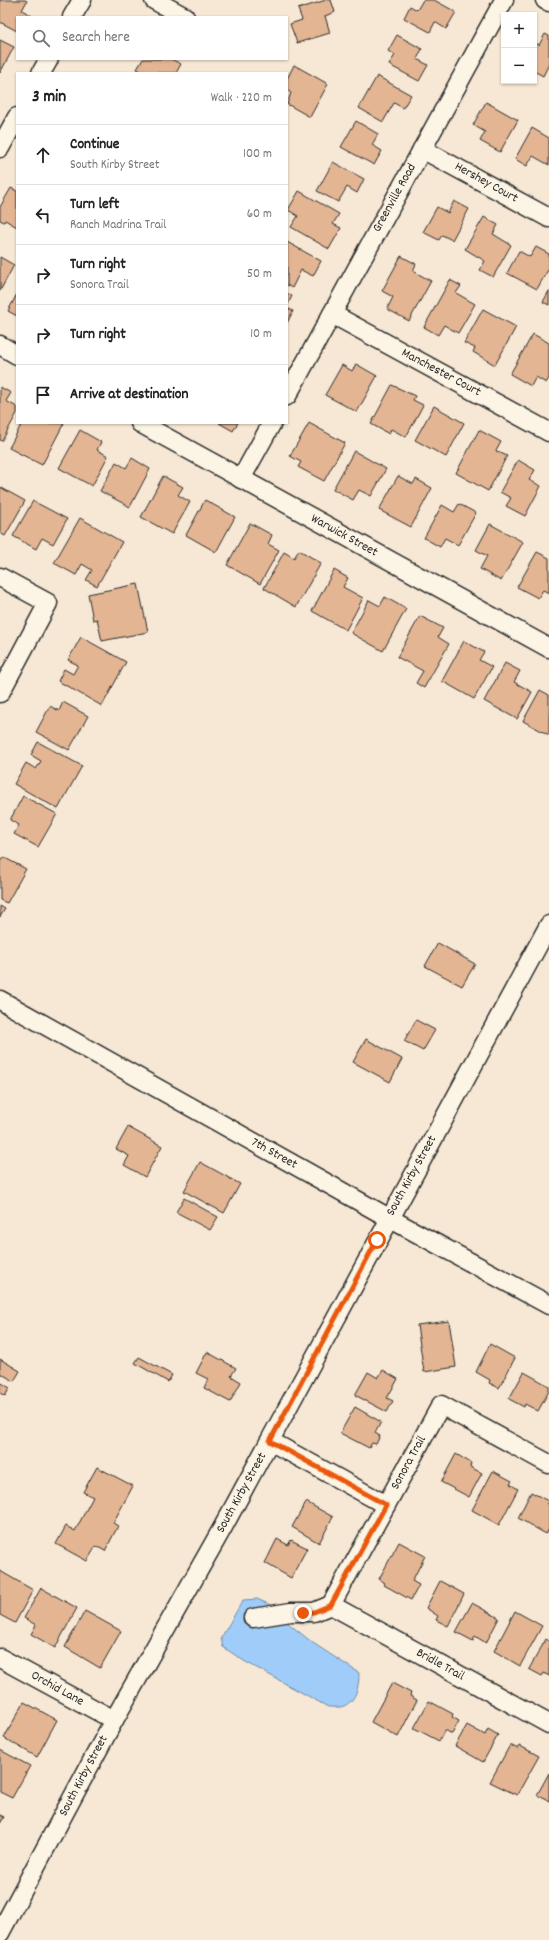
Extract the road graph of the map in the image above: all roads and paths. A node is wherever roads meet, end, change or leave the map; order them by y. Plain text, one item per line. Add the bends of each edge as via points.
1 (82, 0) edge
2 (154, 0) edge
3 (504, 0) edge
4 (545, 0) edge
5 (549, 2) edge
6 (73, 16) edge
7 (183, 16) edge
8 (48, 60) edge
9 (42, 72) edge
10 (16, 120) edge
11 (8, 141) edge
12 (422, 149) junction
13 (549, 218) edge
14 (332, 314) junction
15 (0, 345) edge
16 (16, 354) edge
17 (288, 394) edge
18 (142, 424) edge
19 (271, 424) edge
20 (549, 432) edge
21 (241, 479) junction
22 (0, 577) edge
23 (549, 648) edge
24 (0, 693) edge
25 (549, 925) edge
26 (0, 1000) edge
27 (389, 1218) junction
28 (549, 1305) edge
29 (270, 1441) junction
30 (549, 1464) edge
31 (386, 1505) junction
32 (331, 1605) junction
33 (253, 1618) dead end
34 (2, 1664) edge
35 (114, 1720) junction
36 (549, 1724) edge
37 (0, 1933) edge

1 - 6 street
2 - 7 street
3 - 12 street, Greenville Road
4 - 5 street
8 - 9 street
10 - 11 street
12 - 13 street, Hershey Court
12 - 14 street, Greenville Road
14 - 17 street, Greenville Road
14 - 20 street, Manchester Court
15 - 16 street
18 - 21 street, Warwick Street
19 - 21 street
21 - 23 street, Warwick Street
22 - 24 street via 48,603
25 - 27 street, South Kirby Street
26 - 27 street, 7th Street
27 - 28 street, 7th Street
27 - 29 street, South Kirby Street
29 - 31 street
29 - 35 street, South Kirby Street
30 - 31 street, Sonora Trail via 441,1405
31 - 32 street, Sonora Trail
32 - 33 street via 314,1612 291,1612
32 - 36 street, Bridle Trail
34 - 35 street, Orchid Lane
35 - 37 street, South Kirby Street

